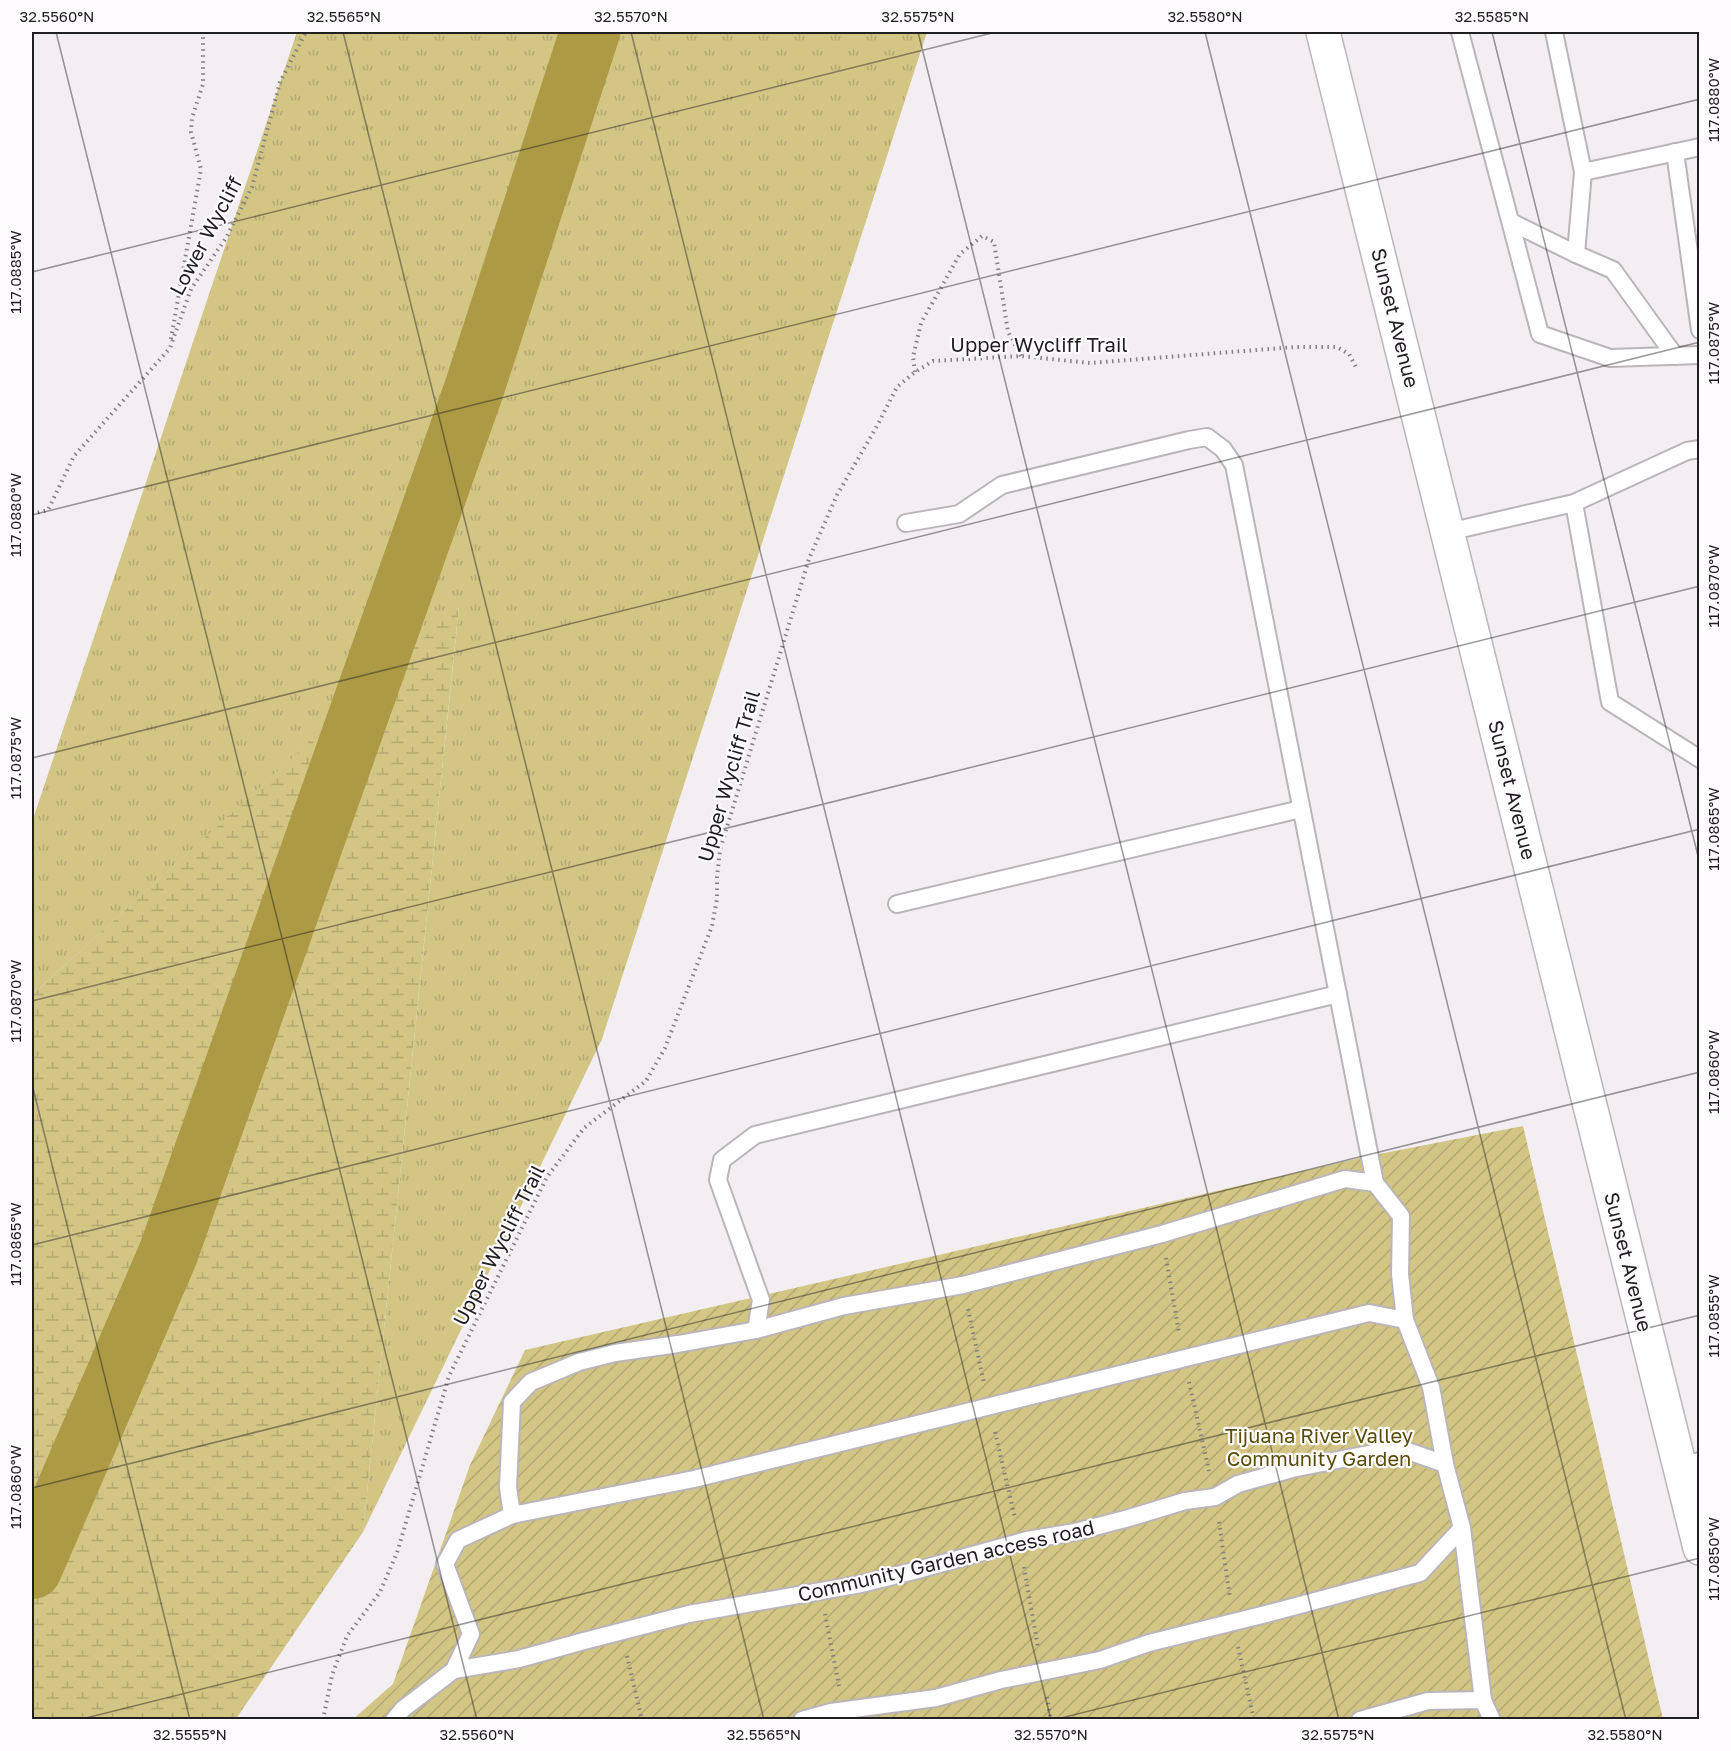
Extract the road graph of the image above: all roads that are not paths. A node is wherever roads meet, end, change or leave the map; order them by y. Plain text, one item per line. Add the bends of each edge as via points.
1 (1323, 32) edge
2 (1460, 32) edge
3 (1554, 32) edge
4 (1700, 147) edge
5 (1675, 152) junction
6 (1583, 172) junction
7 (1511, 222) junction
8 (1576, 254) junction
9 (1700, 330) edge
10 (1700, 355) edge
11 (1675, 356) junction
12 (1700, 449) edge
13 (1574, 503) junction
14 (906, 523) dead end
15 (1448, 532) junction
16 (1700, 759) edge
17 (1301, 809) junction
18 (897, 904) dead end
19 (1338, 994) junction
20 (1375, 1183) junction
21 (1405, 1320) junction
22 (756, 1330) junction
23 (1689, 1463) edge
24 (1445, 1464) junction
25 (512, 1515) junction
26 (1462, 1528) junction
27 (1698, 1536) edge
28 (454, 1670) junction
29 (1482, 1700) junction
30 (394, 1719) edge
31 (802, 1719) edge
32 (1360, 1719) edge
33 (1492, 1719) edge

1 - 15 street, Sunset Avenue
2 - 7 lane
3 - 6 lane
4 - 5 lane
5 - 6 lane
5 - 9 lane
6 - 8 lane
7 - 8 lane
7 - 11 lane via 1540,334 1610,358
8 - 11 lane via 1613,270
10 - 11 lane
12 - 13 lane via 1687,450
13 - 15 lane
13 - 16 lane via 1610,702
14 - 17 lane via 959,513 1002,485 1207,437 1223,449 1234,465
15 - 23 street, Sunset Avenue
17 - 18 lane
17 - 19 lane
19 - 20 lane
19 - 22 lane via 755,1135 722,1160 718,1180 761,1300
20 - 21 lane via 1401,1215 1400,1274
20 - 22 lane via 1345,1179 1162,1234 963,1285 844,1306
21 - 24 lane via 1431,1387
21 - 25 lane via 1369,1313 694,1479
22 - 25 lane via 615,1353 579,1362 531,1382 512,1402 507,1487
23 - 27 street, Sunset Avenue
24 - 26 lane
24 - 28 lane, Community Garden access road via 1400,1448 1292,1469 1238,1484 1215,1497 1185,1501 904,1574 689,1614 519,1659
25 - 28 lane via 458,1540 445,1564 471,1634
26 - 29 lane
26 - 31 lane via 1420,1573 1149,1643 1100,1660 936,1698
28 - 30 lane, Community Garden access road
29 - 32 lane via 1428,1701
29 - 33 lane

